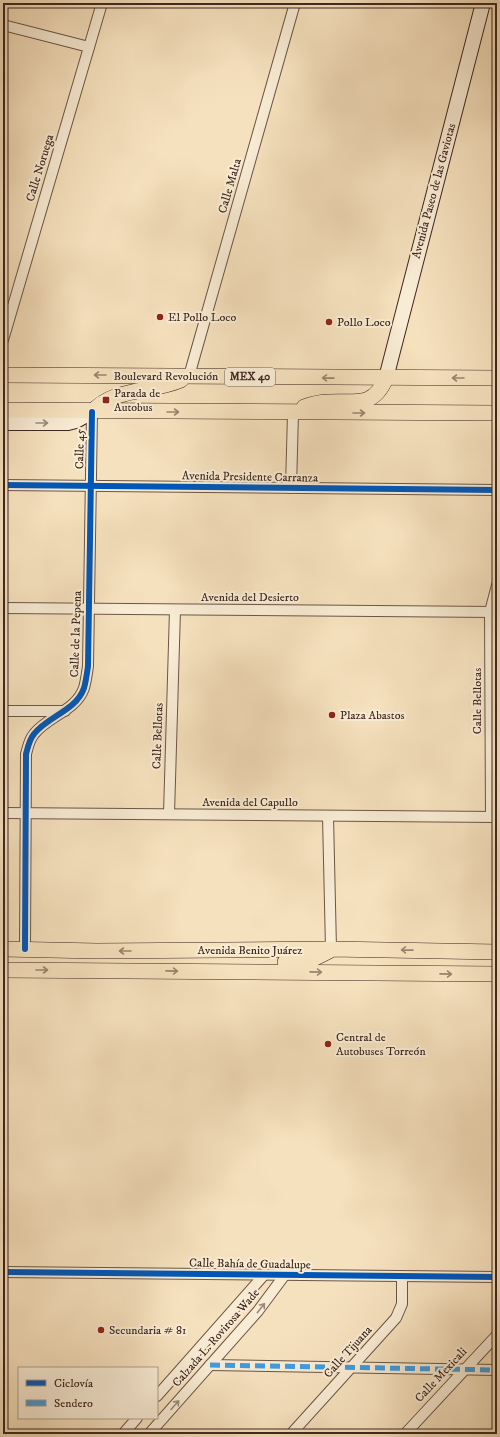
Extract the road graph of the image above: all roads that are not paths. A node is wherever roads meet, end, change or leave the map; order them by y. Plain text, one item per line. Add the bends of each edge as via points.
1 (102, 3) edge
2 (295, 3) edge
3 (483, 3) edge
4 (3, 25) edge
5 (89, 47) junction
6 (3, 340) edge
7 (3, 374) edge
8 (189, 376) junction
9 (386, 378) junction
10 (497, 378) edge
11 (3, 410) edge
12 (92, 412) junction
13 (293, 413) junction
14 (497, 413) edge
15 (3, 423) edge
16 (3, 485) edge
17 (90, 486) junction
18 (291, 488) junction
19 (497, 490) edge
20 (497, 585) edge
21 (3, 608) edge
22 (89, 609) junction
23 (175, 610) junction
24 (493, 612) edge
25 (3, 711) edge
26 (65, 711) junction
27 (3, 813) edge
28 (26, 813) junction
29 (169, 814) junction
30 (328, 816) junction
31 (494, 817) edge
32 (3, 949) edge
33 (25, 949) junction
34 (332, 949) junction
35 (497, 952) edge
36 (3, 970) edge
37 (226, 972) junction
38 (342, 973) junction
39 (497, 974) edge
40 (3, 1272) edge
41 (264, 1275) junction
42 (284, 1276) junction
43 (402, 1277) junction
44 (497, 1277) edge
45 (497, 1335) edge
46 (210, 1365) junction
47 (352, 1368) junction
48 (464, 1370) junction
49 (497, 1370) edge
50 (158, 1395) edge
51 (136, 1419) edge
52 (122, 1434) edge
53 (148, 1434) edge
54 (291, 1434) edge
55 (405, 1434) edge

1 - 5 street, Calle Noruega
2 - 8 street, Calle Malta
3 - 9 street, Avenida Paseo de las Gaviotas
4 - 5 street
5 - 6 street, Calle Noruega
8 -> 7 main road, Boulevard Revolución / MEX 40
9 -> 8 main road, Boulevard Revolución / MEX 40
8 - 12 main road via 169,385 106,400
10 -> 9 main road, Boulevard Revolución / MEX 40
9 - 13 main road via 378,393 366,401 313,404
11 - 12 main road
12 -> 13 main road
15 -> 12 street via 68,423
12 - 17 street, Calle 45
13 -> 14 main road
13 - 18 street
16 - 17 street, Avenida Presidente Carranza
17 - 18 street, Avenida Presidente Carranza
17 - 22 street, Calle de la Pepena
18 - 19 street, Avenida Presidente Carranza
20 - 24 street, Calle Bellotas
21 - 22 street, Avenida del Desierto
22 - 23 street, Avenida del Desierto
22 - 26 street, Calle de la Pepena via 88,666 84,688 77,700
23 - 24 street, Avenida del Desierto
23 - 29 street, Calle Bellotas
24 - 31 street, Calle Bellotas
25 - 26 street
26 - 28 street, Calle de la Pepena via 40,729 29,742 26,754
27 - 28 street, Avenida del Capullo
28 - 29 street, Avenida del Capullo
28 - 33 street, Calle de la Pepena
29 - 30 street, Avenida del Capullo
30 - 31 street, Avenida del Capullo
30 - 34 street
32 - 33 main road, Avenida Benito Juárez
34 -> 33 main road, Avenida Benito Juárez
35 -> 34 main road, Avenida Benito Juárez
34 - 37 main road via 309,961 246,963
34 - 38 main road
36 -> 37 main road, Avenida Benito Juárez
37 -> 38 main road, Avenida Benito Juárez
38 -> 39 main road, Avenida Benito Juárez
40 - 41 street, Calle Bahía de Guadalupe
41 - 42 street, Calle Bahía de Guadalupe
41 - 50 street, Calzada L. Rovirosa Wade
42 - 43 street, Calle Bahía de Guadalupe
46 -> 42 street, Calzada L. Rovirosa Wade via 258,1311
43 - 44 street, Calle Bahía de Guadalupe
43 - 47 street, Calle Tijuana via 400,1312
45 - 48 street, Calle Mexicali
46 - 47 street
53 -> 46 street, Calzada L. Rovirosa Wade
47 - 48 street
47 - 54 street, Calle Tijuana
48 - 49 street
48 - 55 street, Calle Mexicali
51 - 52 street

